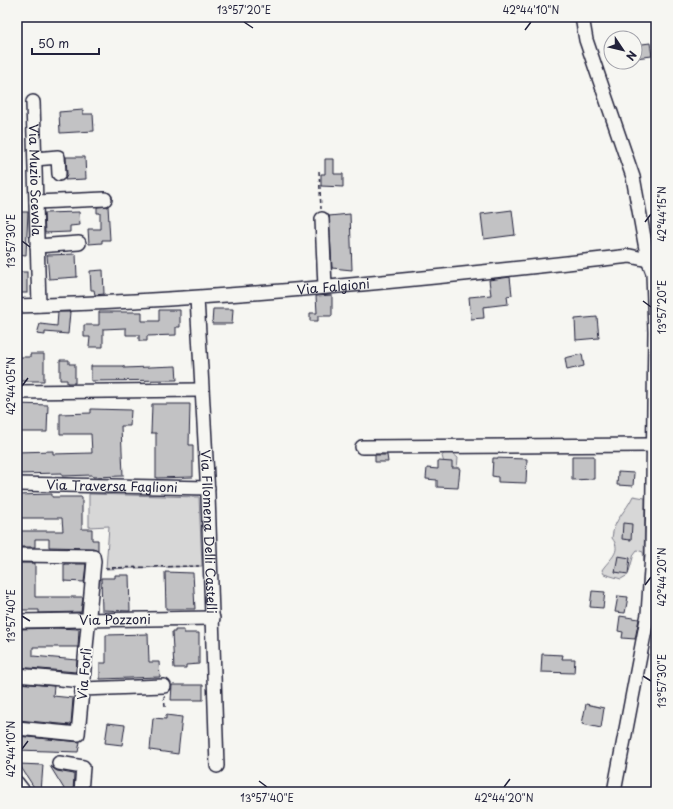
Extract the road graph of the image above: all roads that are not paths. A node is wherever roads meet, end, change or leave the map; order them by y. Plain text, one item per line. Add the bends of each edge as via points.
1 (582, 17) edge
2 (33, 102) dead end
3 (35, 158) junction
4 (59, 174) dead end
5 (105, 199) dead end
6 (36, 202) junction
7 (322, 219) road end
8 (79, 244) dead end
9 (38, 246) junction
10 (648, 260) junction
11 (324, 287) junction
12 (197, 298) junction
13 (39, 305) junction
14 (17, 306) edge
15 (656, 332) edge
16 (202, 390) junction
17 (17, 392) edge
18 (652, 445) junction
19 (362, 447) dead end
20 (17, 484) edge
21 (208, 488) junction
22 (17, 555) edge
23 (213, 618) junction
24 (89, 621) junction
25 (17, 622) edge
26 (17, 674) edge
27 (83, 685) junction
28 (164, 686) dead end
29 (17, 728) edge
30 (59, 763) dead end
31 (217, 766) dead end
32 (81, 792) edge
33 (614, 792) edge

1 - 10 street via 586,40 633,177
2 - 3 street, Via Muzio Scevola
3 - 4 street via 58,157
3 - 6 street, Via Muzio Scevola
5 - 6 street
6 - 9 street, Via Muzio Scevola
7 - 11 street
8 - 9 street
9 - 13 street, Via Muzio Scevola
10 - 11 street, Via Falgioni via 630,256 416,280
10 - 15 street via 653,273
11 - 12 street, Via Falgioni
12 - 13 street, Via Falgioni
12 - 16 street, Via FIlomena Delli Castelli
13 - 14 street, Via Falgioni
15 - 18 street
16 - 17 street
16 - 21 street, Via FIlomena Delli Castelli
18 - 19 street
18 - 33 street via 652,555 648,614
20 - 21 street, Via Traversa Faglioni
21 - 23 street, Via FIlomena Delli Castelli
22 - 24 street, Via Forlì via 92,562
23 - 24 street, Via Pozzoni
23 - 31 street, Via FIlomena Delli Castelli
24 - 25 street, Via Pozzoni
24 - 27 street, Via Forlì
26 - 27 street
27 - 28 street
27 - 29 street, Via Forlì via 78,734
30 - 32 street via 83,767

